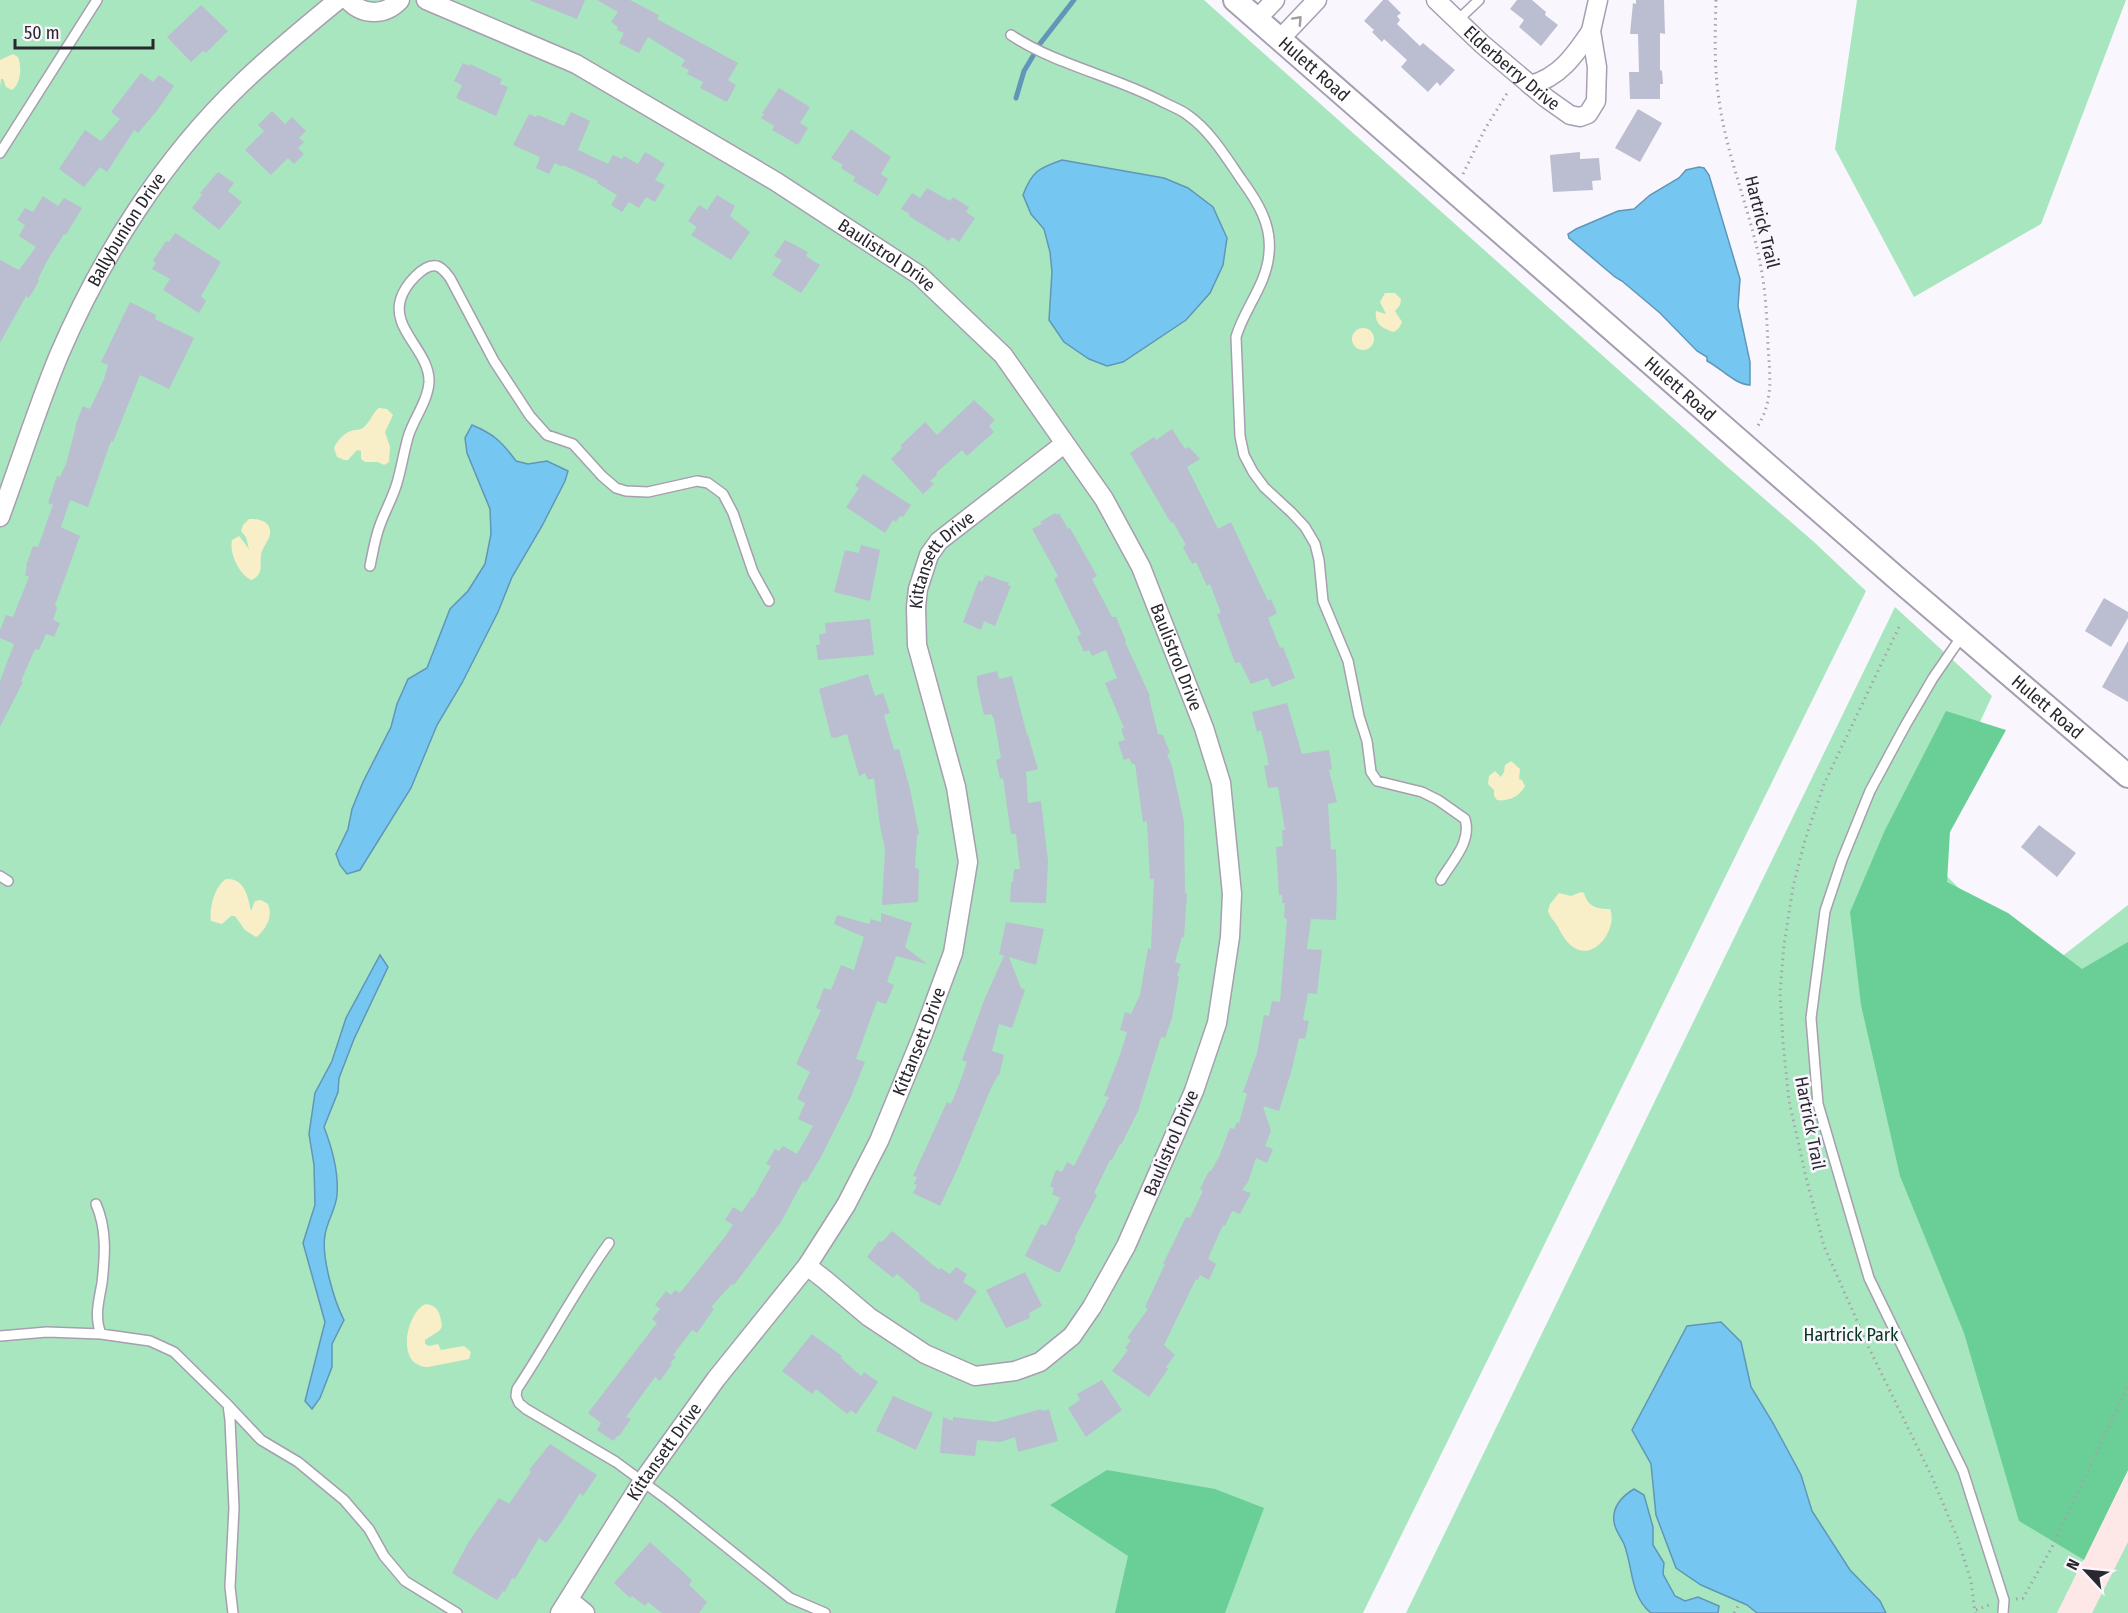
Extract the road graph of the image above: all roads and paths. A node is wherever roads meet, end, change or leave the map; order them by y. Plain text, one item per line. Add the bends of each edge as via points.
1 (97, 0) edge
2 (338, 0) edge
3 (348, 0) edge
4 (400, 0) edge
5 (426, 0) edge
6 (1235, 0) edge
7 (1275, 0) edge
8 (1317, 0) edge
9 (1436, 0) edge
10 (1479, 0) edge
11 (1598, 0) edge
12 (1716, 0) edge
13 (1256, 20) junction
14 (1458, 20) junction
15 (1591, 31) junction
16 (1011, 35) dead end
17 (1279, 40) junction
18 (1525, 80) junction
19 (0, 153) edge
20 (1462, 176) dead end
21 (1064, 444) junction
22 (1744, 445) junction
23 (0, 518) edge
24 (370, 566) dead end
25 (769, 602) dead end
26 (1899, 627) dead end
27 (1963, 634) junction
28 (2128, 776) edge
29 (1441, 880) dead end
30 (96, 1204) dead end
31 (609, 1243) dead end
32 (807, 1266) junction
33 (101, 1334) junction
34 (0, 1336) edge
35 (2128, 1386) edge
36 (228, 1405) junction
37 (642, 1482) junction
38 (2004, 1600) junction
39 (564, 1606) edge
40 (1738, 1606) dead end
41 (1975, 1611) edge
42 (233, 1613) edge
43 (457, 1613) edge
44 (585, 1613) edge
45 (825, 1613) edge
46 (1734, 1613) edge
47 (2003, 1613) edge

1 - 19 lane
2 - 23 street, Ballybunion Drive via 278,49 195,133 115,244 59,355
3 - 4 street via 371,12 393,7
5 - 21 street, Baulistrol Drive via 576,64 775,181 919,274 1003,355
6 - 13 street, Hulett Road
7 - 13 street
17 -> 8 street
9 - 14 street, Elderberry Drive
10 - 14 lane
11 - 15 street, Elderberry Drive
12 - 22 path, Hartrick Trail via 1714,55 1719,102 1762,273 1768,333 1768,403
13 - 17 street, Hulett Road
14 - 18 street, Elderberry Drive
15 - 18 street via 1555,75 1541,82
15 - 18 street, Elderberry Drive via 1597,90 1594,108 1588,114 1570,115
16 - 29 lane via 1031,48 1144,92 1189,116 1226,158 1264,216 1269,235 1268,264 1236,337 1244,454 1264,487 1305,527 1315,544 1323,601 1348,661 1371,772 1385,785 1422,792 1465,819 1466,840
17 - 22 street, Hulett Road
18 - 20 path via 1489,121
21 - 32 street, Kittansett Drive via 939,541 922,570 916,607 917,645 956,787 968,862 955,941 923,1034 879,1141 846,1205
21 - 32 street, Baulistrol Drive via 1104,499 1141,567 1204,728 1221,783 1232,894 1217,1023 1194,1091 1125,1246 1072,1336 1040,1362 1014,1371 975,1376 925,1354 869,1317
22 - 27 street, Hulett Road
24 - 25 lane via 379,527 429,385 426,364 402,321 400,299 425,268 434,266 442,268 450,278 494,361 547,435 573,444 616,488 648,492 697,481 708,483 723,494
26 - 41 path, Hartrick Trail via 1824,784 1792,887 1780,992 1783,1042 1789,1101 1824,1246 1957,1537 1971,1581
27 - 28 street, Hulett Road
27 - 38 lane via 1933,678 1870,791 1842,860 1825,911 1811,1018 1818,1104 1869,1278 1963,1472
30 - 33 lane via 104,1232 97,1308
31 - 37 lane via 578,1288 516,1396 526,1409
32 - 37 street, Kittansett Drive via 716,1379
33 - 34 lane via 47,1332
33 - 36 lane via 150,1341 169,1349
35 - 38 path via 2051,1549 2023,1598
36 - 42 lane via 234,1508 230,1587
36 - 43 lane via 261,1440 298,1462 344,1500 405,1581
37 - 39 street, Kittansett Drive
37 - 45 lane via 790,1598
38 - 41 path
38 - 47 lane
39 - 44 street
40 - 46 path

